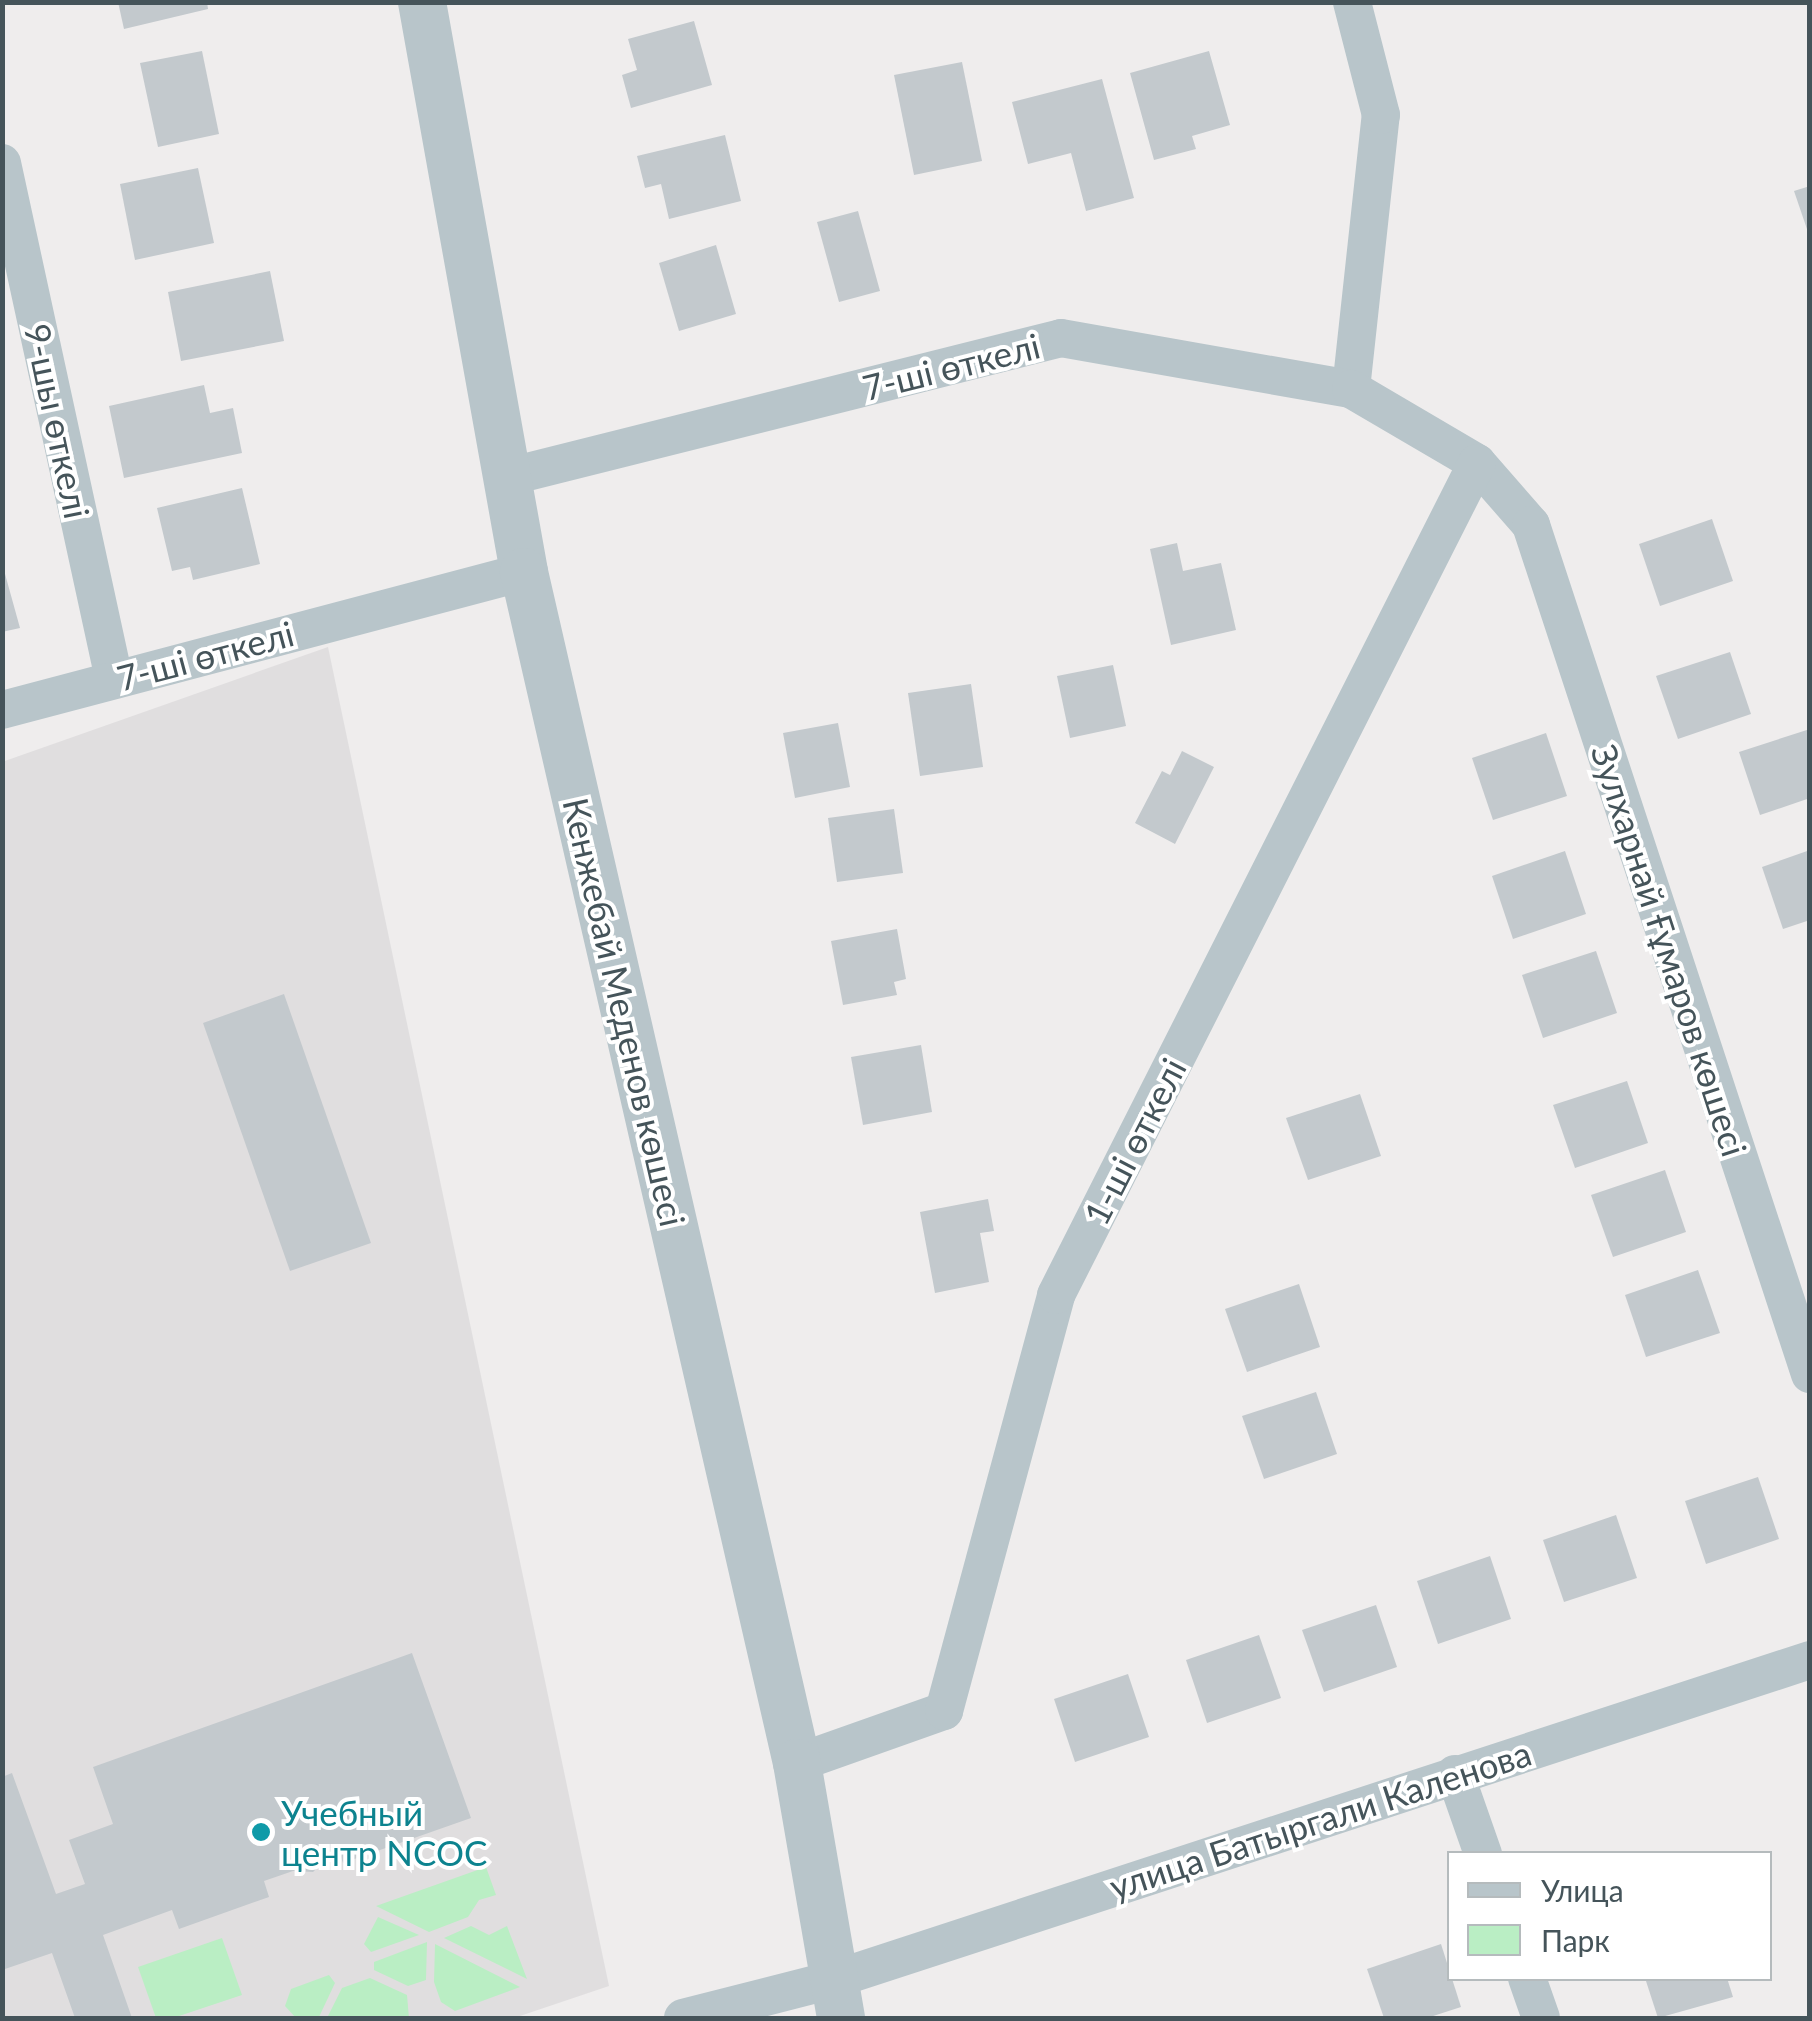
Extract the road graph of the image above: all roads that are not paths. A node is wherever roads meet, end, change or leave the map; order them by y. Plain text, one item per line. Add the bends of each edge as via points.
1 (422, 2) edge
2 (1352, 2) edge
3 (2, 163) edge
4 (1351, 389) junction
5 (1477, 462) junction
6 (508, 477) junction
7 (1531, 526) joint
8 (524, 572) junction
9 (114, 678) junction
10 (2, 710) edge
11 (1810, 1374) edge
12 (1810, 1660) edge
13 (797, 1763) junction
14 (1455, 1774) junction
15 (1482, 1851) edge
16 (1528, 1981) edge
17 (837, 1999) edge
18 (683, 2018) edge
19 (1541, 2018) edge

1 - 6 street, Кенжебай Меденов көшесі
2 - 4 street via 1381,114
3 - 9 street, 9-шы өткелі
4 - 5 street, 7-ші өткелі
4 - 6 street, 7-ші өткелі via 1061,338
5 - 7 street, 7-ші өткелі
5 - 13 street, 1-ші өткелі via 1056,1295 944,1711
6 - 8 street, Кенжебай Меденов көшесі
7 - 11 street, Зулхарнай Ғұмаров көшесі
8 - 9 street, 7-ші өткелі
8 - 13 street, Кенжебай Меденов көшесі
9 - 10 street, 7-ші өткелі
12 - 14 street, улица Батыргали Каленова
13 - 17 street, Кенжебай Меденов көшесі
14 - 15 street
14 - 17 street, улица Батыргали Каленова
16 - 19 street
17 - 18 street, улица Батыргали Каленова

